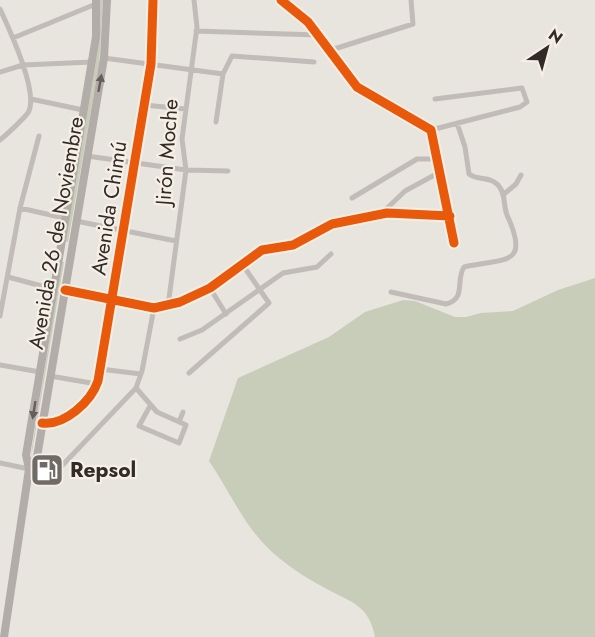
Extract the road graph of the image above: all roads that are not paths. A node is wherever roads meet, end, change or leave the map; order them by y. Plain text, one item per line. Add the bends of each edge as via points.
1 (107, 0) edge
2 (153, 0) edge
3 (194, 0) edge
4 (281, 0) edge
5 (411, 0) edge
6 (96, 2) edge
7 (0, 9) edge
8 (196, 31) junction
9 (319, 35) junction
10 (13, 38) junction
11 (331, 50) junction
12 (104, 58) junction
13 (92, 62) junction
14 (314, 62) dead end
15 (151, 64) junction
16 (23, 65) junction
17 (190, 69) junction
18 (0, 72) edge
19 (223, 75) junction
20 (31, 99) junction
21 (435, 99) dead end
22 (144, 105) junction
23 (186, 109) junction
24 (83, 110) junction
25 (216, 122) dead end
26 (457, 123) junction
27 (431, 130) junction
28 (39, 136) dead end
29 (0, 140) edge
30 (87, 156) junction
31 (436, 159) junction
32 (136, 163) junction
33 (186, 170) junction
34 (228, 171) dead end
35 (440, 172) junction
36 (521, 175) dead end
37 (504, 194) junction
38 (352, 198) dead end
39 (20, 208) junction
40 (381, 214) junction
41 (450, 216) junction
42 (64, 218) junction
43 (76, 221) junction
44 (124, 231) junction
45 (176, 241) junction
46 (454, 243) dead end
47 (59, 253) junction
48 (70, 254) junction
49 (331, 254) dead end
50 (242, 264) junction
51 (7, 280) junction
52 (0, 281) edge
53 (210, 288) junction
54 (53, 289) junction
55 (262, 289) junction
56 (65, 290) junction
57 (391, 292) dead end
58 (112, 299) junction
59 (168, 306) junction
60 (154, 308) junction
61 (226, 314) junction
62 (0, 316) edge
63 (180, 339) dead end
64 (0, 364) edge
65 (100, 369) junction
66 (40, 372) junction
67 (189, 373) dead end
68 (141, 374) junction
69 (50, 376) junction
70 (97, 384) junction
71 (136, 388) junction
72 (150, 406) junction
73 (183, 412) dead end
74 (179, 422) junction
75 (42, 423) junction
76 (0, 463) edge
77 (29, 469) junction
78 (27, 479) junction
79 (4, 637) edge

1 - 12 main road, Avenida 26 de Noviembre
2 - 15 street, Avenida Chimú
3 - 8 street, Jirón Moche
4 - 9 street
5 - 11 street via 412,24
6 - 10 street
6 - 13 main road, Avenida 26 de Noviembre
7 - 10 street
8 - 9 street
8 - 17 street, Jirón Moche
9 - 11 street
10 - 16 street
11 - 27 street via 357,87
12 - 15 street
30 -> 12 main road, Avenida 26 de Noviembre
13 - 16 street
13 - 24 main road, Avenida 26 de Noviembre
14 - 19 street via 232,56
15 - 17 street
15 - 22 street, Avenida Chimú
16 - 18 street
16 - 20 street
17 - 19 street
17 - 23 street, Jirón Moche
19 - 25 street
20 - 24 street
20 - 29 street via 28,113
21 - 26 street via 516,88 525,91 525,105
22 - 23 street
22 - 32 street, Avenida Chimú
23 - 33 street, Jirón Moche via 182,145
24 - 42 main road, Avenida 26 de Noviembre
26 - 27 street
26 - 37 street via 469,174 492,180
27 - 31 street
28 - 39 street
30 - 32 street
30 - 43 main road, Avenida 26 de Noviembre
31 - 35 street
31 - 38 street via 417,159
32 - 33 street
32 - 44 street, Avenida Chimú
33 - 34 street
33 - 45 street, Jirón Moche
35 - 40 street via 405,191
35 - 41 street
36 - 37 street
37 - 57 street via 504,208 518,246 510,257 464,267 460,291 446,304
39 - 42 street
39 - 51 street
40 - 41 street
40 - 50 street via 332,224 303,242 262,250
41 - 46 street
42 - 47 main road, Avenida 26 de Noviembre
43 - 44 street
43 - 48 main road, Avenida 26 de Noviembre
44 - 45 street
44 - 58 street, Avenida Chimú
45 - 59 street, Jirón Moche
47 - 48 main road
47 - 54 main road, Avenida 26 de Noviembre
48 - 56 main road, Avenida 26 de Noviembre
49 - 55 street via 317,267 283,273
50 - 53 street
50 - 55 street
51 - 52 street
51 - 54 street
51 - 62 street
53 - 59 street
53 - 61 street
54 - 66 main road, Avenida 26 de Noviembre
55 - 61 street
55 - 67 street via 269,300 267,306
56 - 58 street
56 - 69 main road, Avenida 26 de Noviembre
58 - 60 street
58 - 65 street, Avenida Chimú
59 - 60 street
60 - 68 street
61 - 63 street
64 - 66 street
65 - 68 street
65 - 70 street, Avenida Chimú
66 -> 77 main road, Avenida 26 de Noviembre via 26,455
68 - 71 street
69 - 70 street
69 - 75 main road, Avenida 26 de Noviembre
70 - 75 street, Avenida Chimú via 90,396 63,420
71 - 72 street
71 - 78 street via 55,473 49,478
72 - 74 street
72 - 74 street via 140,426 179,443 186,425
73 - 74 street
75 - 77 main road, Avenida 26 de Noviembre via 37,457
76 - 77 street
77 - 78 main road, Avenida 26 de Noviembre
78 - 79 main road, Avenida 26 de Noviembre

